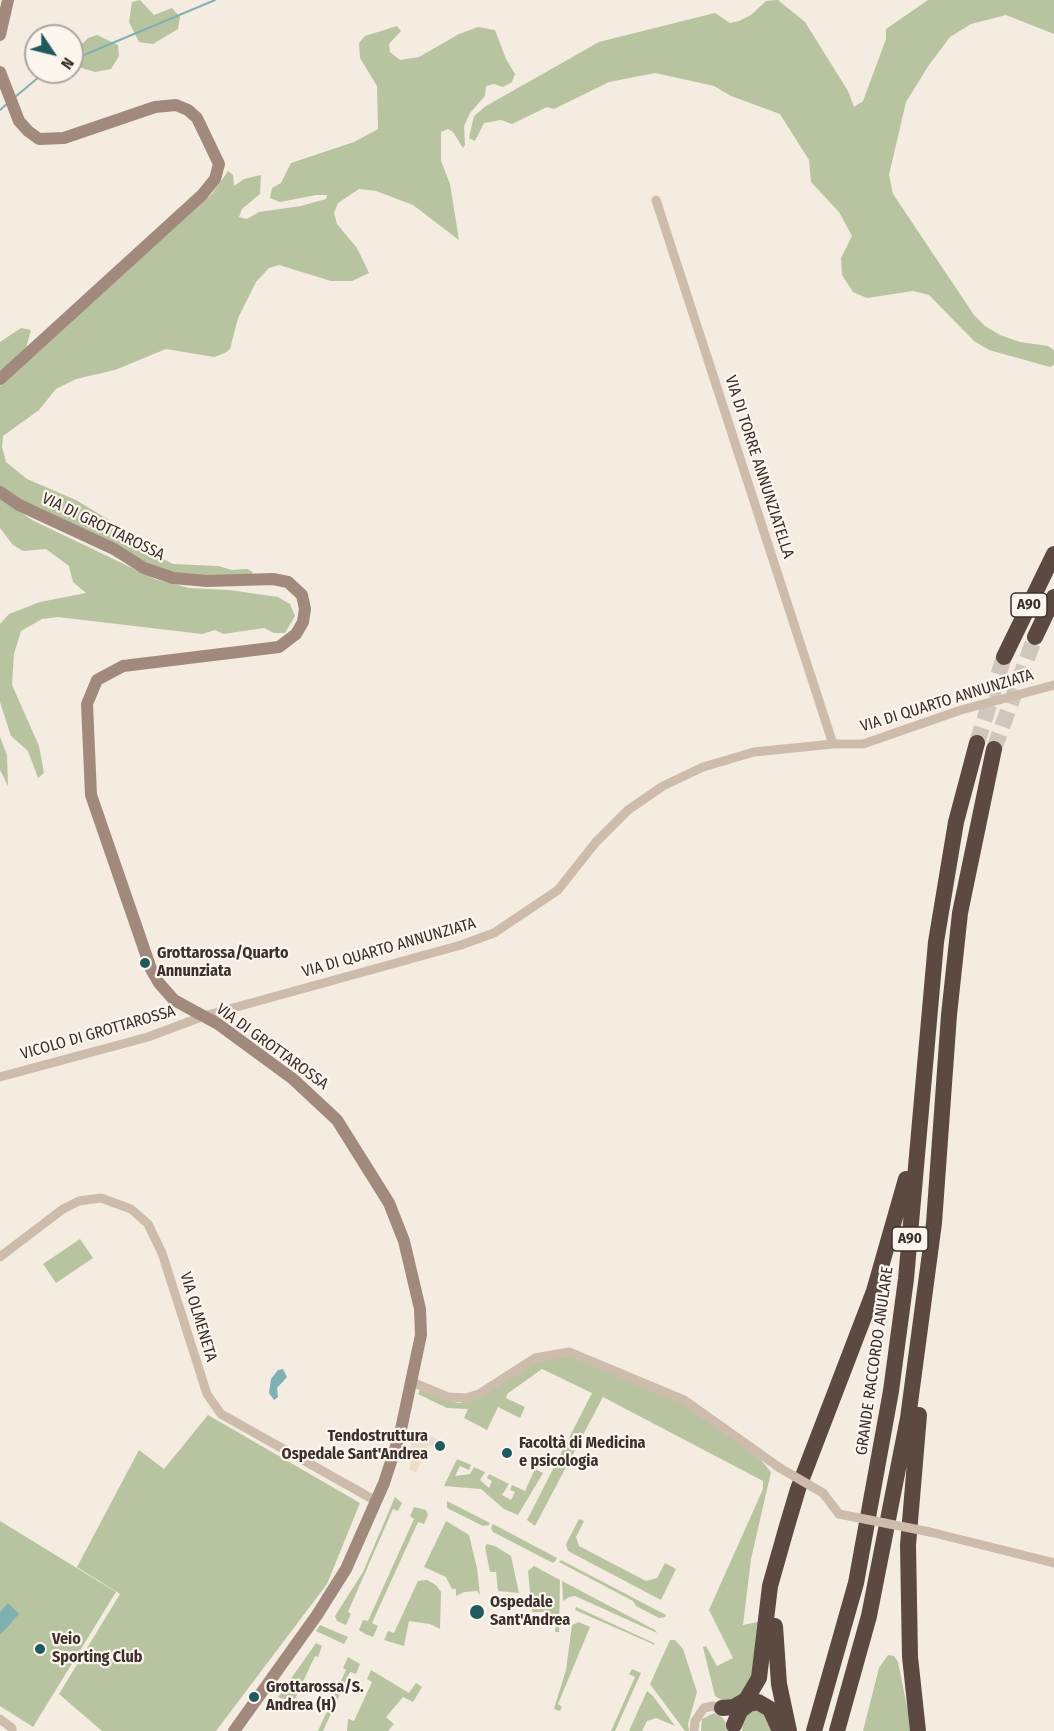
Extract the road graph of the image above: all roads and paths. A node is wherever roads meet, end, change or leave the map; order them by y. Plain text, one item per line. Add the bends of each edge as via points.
1 (8, 0) edge
2 (0, 35) edge
3 (0, 72) edge
4 (656, 200) dead end
5 (0, 379) edge
6 (0, 492) edge
7 (1054, 554) edge
8 (1054, 597) edge
9 (1035, 637) tunnel mouth
10 (1004, 657) tunnel mouth
11 (1054, 685) edge
12 (977, 743) tunnel mouth
13 (833, 744) junction
14 (994, 749) tunnel mouth
15 (204, 1016) junction
16 (0, 1077) edge
17 (921, 1108) junction
18 (934, 1223) junction
19 (0, 1257) edge
20 (412, 1382) junction
21 (376, 1501) junction
22 (782, 1548) junction
23 (1054, 1563) edge
24 (722, 1708) junction
25 (0, 1719) edge
26 (735, 1728) edge
27 (12, 1731) edge
28 (234, 1731) edge
29 (694, 1731) edge
30 (780, 1731) edge
31 (789, 1731) edge
32 (814, 1731) edge
33 (837, 1731) edge
34 (918, 1731) edge

1 - 2 street
3 - 5 street via 15,112 32,135 51,140 81,134 155,107 180,106 201,123 219,168 202,195
4 - 13 street, VIA DI TORRE ANNUNZIATELLA
6 - 15 street, VIA DI GROTTAROSSA via 144,568 173,578 273,579 288,582 302,595 303,622 289,642 268,650 123,666 97,680 87,704 91,795 151,969 166,994
7 - 10 highway, A90
8 - 9 highway, A90
11 - 13 street, VIA DI QUARTO ANNUNZIATA via 961,710 863,744
12 - 17 highway, GRANDE RACCORDO ANULARE / A90 via 956,822 936,942
13 - 15 street, VIA DI QUARTO ANNUNZIATA via 754,752 703,767 663,786 616,821 558,890 494,933
14 - 18 highway, A90 via 960,912
15 - 16 street, VICOLO DI GROTTAROSSA via 148,1037
15 - 20 street, VIA DI GROTTAROSSA via 325,1107 360,1153 389,1203 404,1241 420,1309 421,1335
17 - 22 highway via 903,1195 874,1291 798,1489
17 - 32 highway, GRANDE RACCORDO ANULARE / A90 via 906,1279 880,1458 856,1583
18 - 33 highway, A90 via 908,1418 869,1617
18 - 34 highway via 931,1322 908,1545 909,1657
19 - 21 street, VIA OLMENETA via 79,1201 101,1198 131,1209 148,1224 162,1253 207,1394 221,1414
20 - 21 street, VIA DI GROTTAROSSA via 400,1434
20 - 23 street, bridge via 442,1395 466,1398 479,1394 535,1358 569,1352 684,1400 780,1468 823,1493 839,1514
21 - 28 street, VIA DI GROTTAROSSA via 327,1602
22 - 24 highway via 770,1586 759,1678 746,1700
22 - 31 highway via 775,1640
24 - 26 street
24 - 29 street via 704,1708 695,1721
25 - 27 street
26 - 30 highway via 740,1711 758,1702 771,1709

